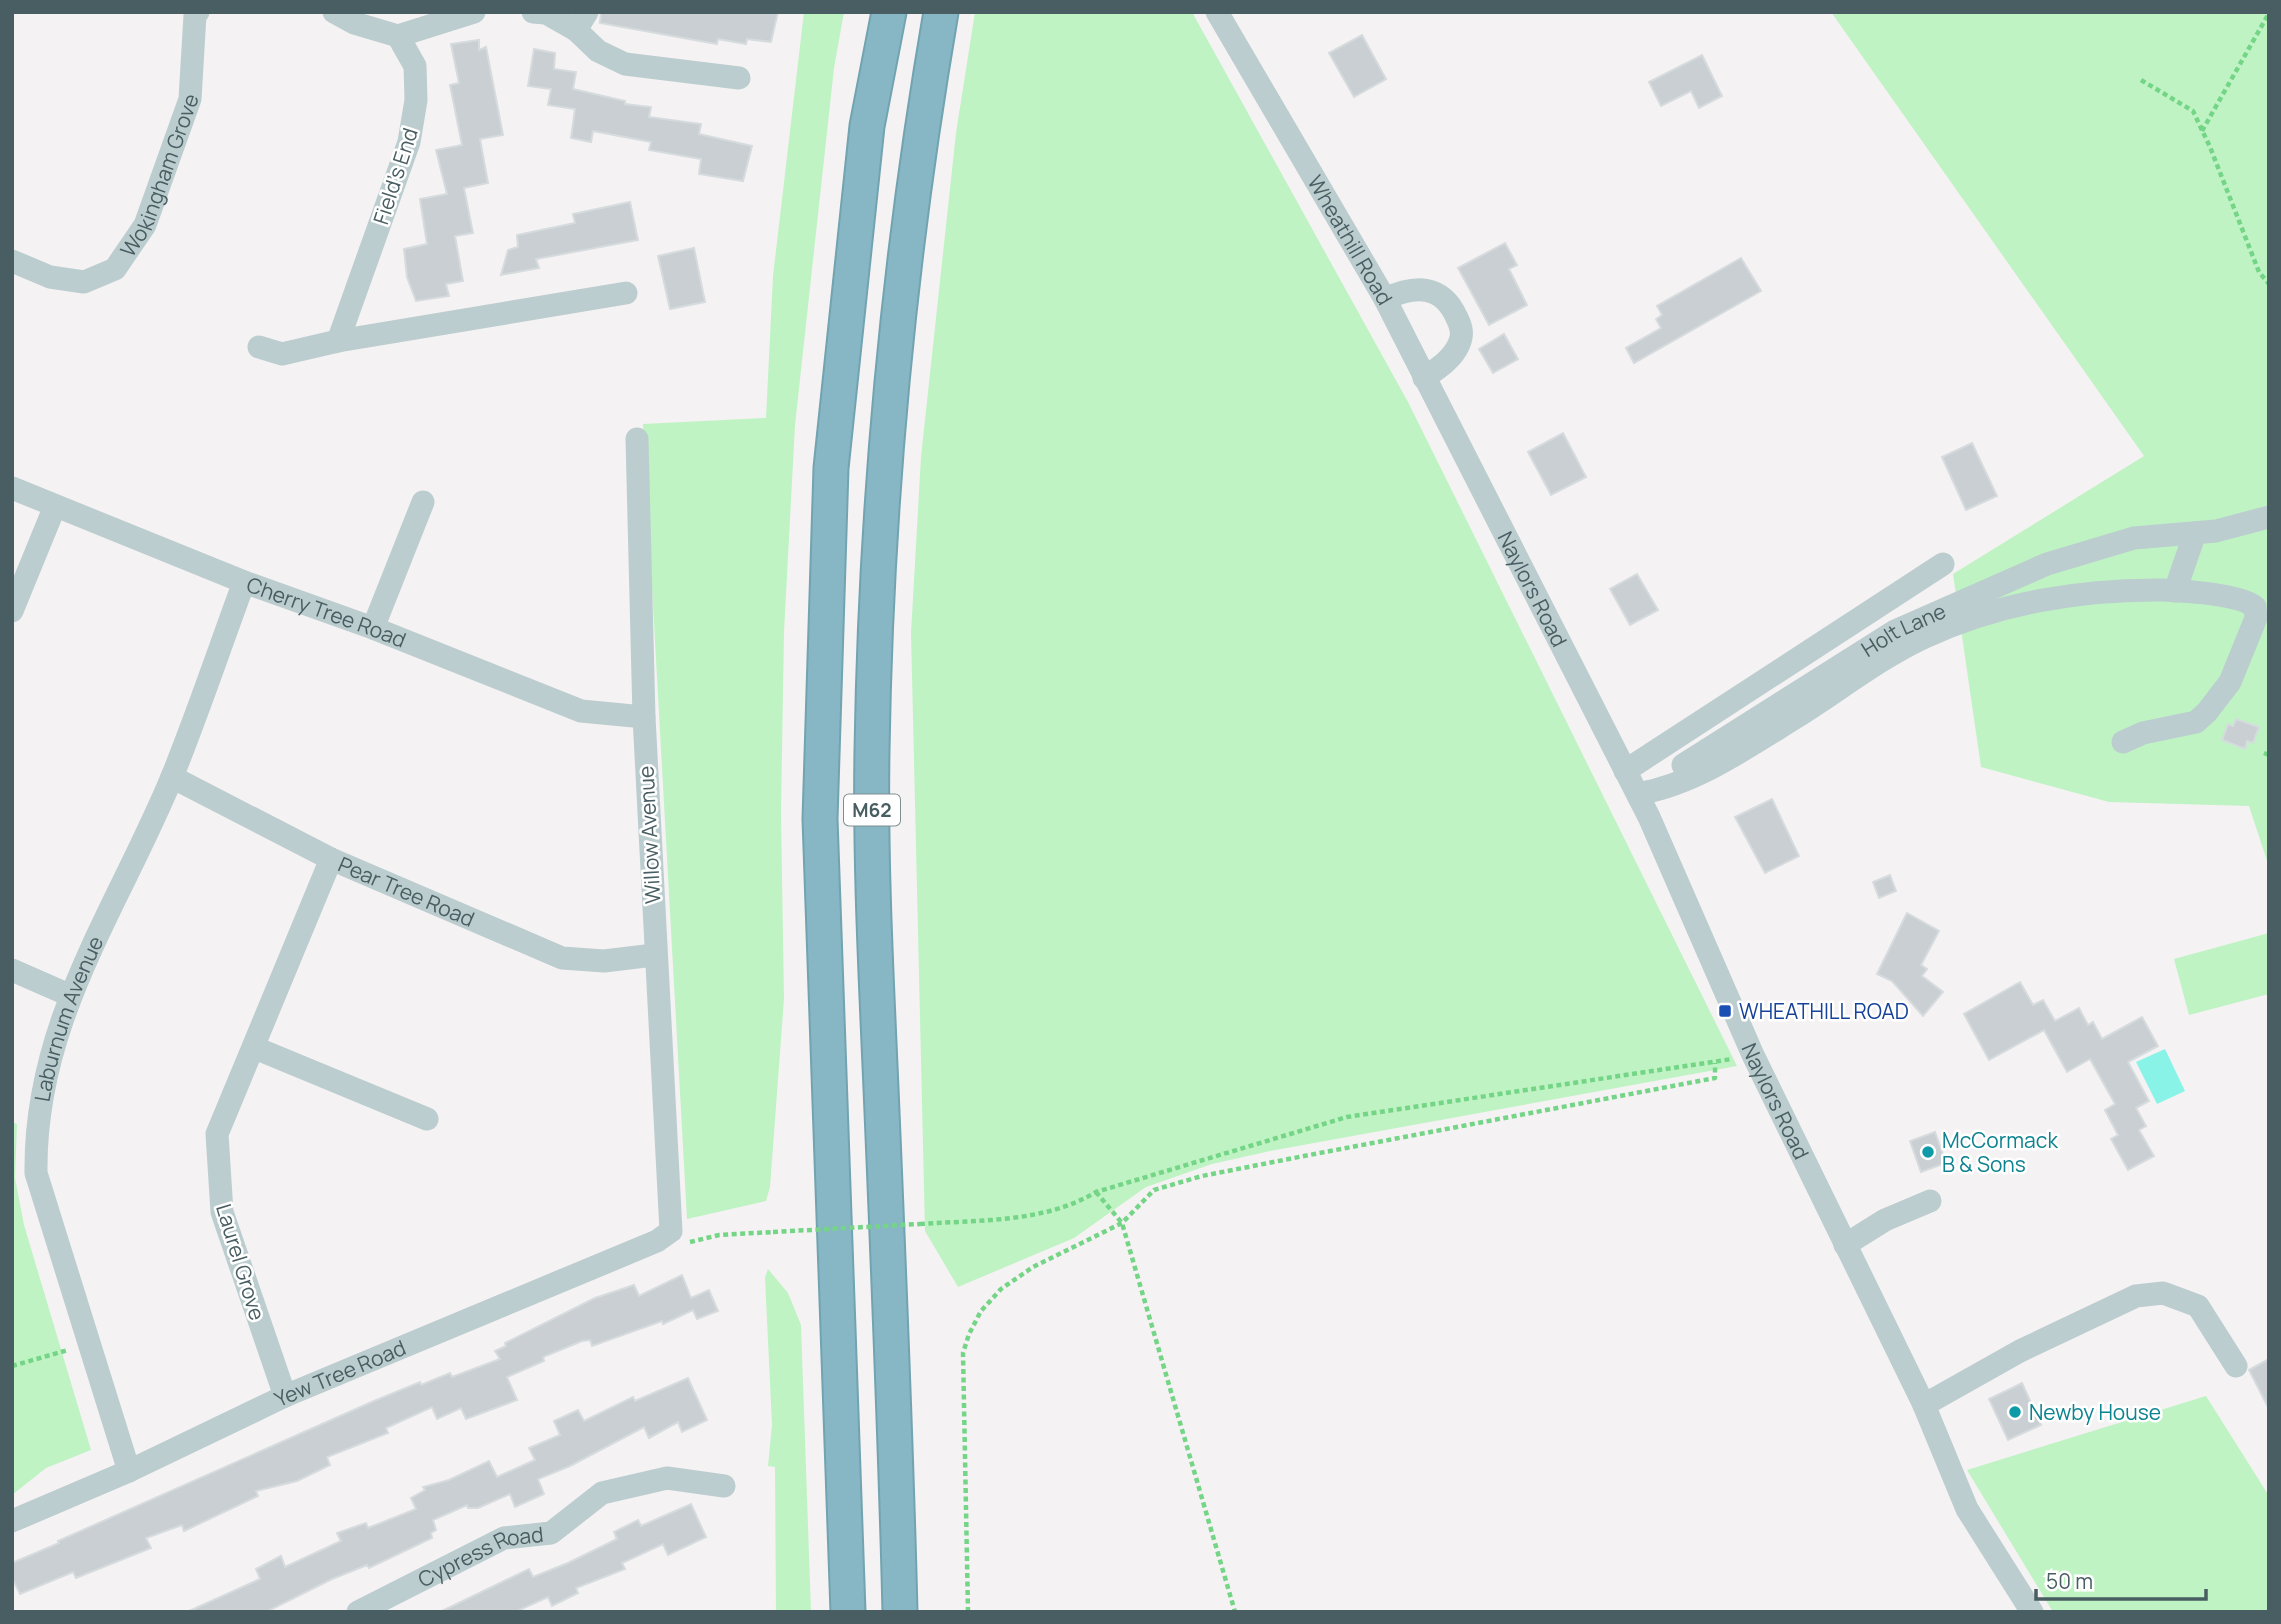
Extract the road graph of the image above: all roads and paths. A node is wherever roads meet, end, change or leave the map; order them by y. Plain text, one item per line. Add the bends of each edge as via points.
1 (334, 12) edge
2 (474, 12) edge
3 (533, 12) edge
4 (889, 12) edge
5 (941, 12) edge
6 (1217, 12) edge
7 (190, 13) edge
8 (2269, 13) edge
9 (582, 21) edge
10 (398, 36) junction
11 (738, 78) dead end
12 (2141, 79) dead end
13 (2202, 131) junction
14 (12, 261) edge
15 (2269, 284) edge
16 (626, 293) dead end
17 (1385, 299) junction
18 (338, 341) junction
19 (259, 347) dead end
20 (1424, 378) junction
21 (637, 439) dead end
22 (1472, 474) joint
23 (12, 488) edge
24 (423, 502) dead end
25 (55, 506) junction
26 (2269, 517) edge
27 (2195, 533) junction
28 (1943, 565) dead end
29 (244, 582) junction
30 (2175, 591) junction
31 (12, 611) edge
32 (373, 628) junction
33 (644, 717) junction
34 (2123, 741) dead end
35 (1625, 771) junction
36 (172, 777) junction
37 (1640, 795) junction
38 (331, 859) junction
39 (654, 956) junction
40 (12, 970) edge
41 (69, 995) junction
42 (255, 1048) junction
43 (1753, 1055) junction
44 (1715, 1063) junction
45 (427, 1119) dead end
46 (1096, 1192) junction
47 (1930, 1201) dead end
48 (1122, 1223) junction
49 (681, 1236) junction
50 (1845, 1245) junction
51 (89, 1343) junction
52 (12, 1366) edge
53 (2236, 1366) dead end
54 (285, 1396) junction
55 (1924, 1405) junction
56 (129, 1471) junction
57 (724, 1486) dead end
58 (12, 1521) edge
59 (359, 1612) edge
60 (848, 1612) edge
61 (900, 1612) edge
62 (968, 1612) edge
63 (1235, 1612) edge
64 (2032, 1612) edge

1 - 10 street
2 - 10 street
3 - 9 street
4 - 60 highway, M62 via 867,126 831,468 820,819
5 - 61 highway, M62 via 916,155 889,406 872,751 872,911
6 - 17 street, Wheathill Road
7 - 14 street, Wokingham Grove via 190,99 145,225 115,269 84,282 50,277
8 - 13 path
9 - 11 street via 598,51 625,64
10 - 18 street, Field's End via 415,66 416,100 409,142
12 - 13 path via 2193,111
13 - 15 path via 2259,272
16 - 18 street
17 - 20 street, Wheathill Road
17 - 20 street via 1403,290 1430,289 1453,309 1462,335 1458,346
18 - 19 street via 282,354
20 - 22 street, Wheathill Road
21 - 33 street, Willow Avenue
22 - 35 street, Naylors Road
23 - 25 street, Cherry Tree Road
24 - 32 street
25 - 29 street, Cherry Tree Road
25 - 31 street
26 - 27 street, Holt Lane
27 - 30 street
27 - 37 street, Holt Lane via 2134,538 2047,564 1895,631
28 - 35 street
29 - 32 street, Cherry Tree Road
29 - 36 street, Laburnum Avenue
30 - 34 street, Holt Lane via 2249,601 2256,618 2230,682 2207,712 2196,722
30 - 37 street, Holt Lane via 2122,590 2014,605 1924,638 1753,744 1664,789
32 - 33 street, Cherry Tree Road via 581,711
33 - 39 street, Willow Avenue
35 - 37 street, Naylors Road
36 - 38 street, Pear Tree Road
36 - 41 street, Laburnum Avenue
37 - 43 street, Naylors Road
38 - 39 street, Pear Tree Road via 562,958 604,961
38 - 42 street, Laurel Grove
39 - 49 street, Willow Avenue
40 - 41 street
41 - 51 street, Laburnum Avenue via 35,1128 36,1173
42 - 45 street
42 - 54 street, Laurel Grove via 217,1134 222,1212
43 - 44 path
43 - 50 street, Naylors Road
44 - 46 path via 1347,1117
44 - 48 path via 1715,1078 1202,1177 1154,1190
46 - 48 path
46 - 49 path, bridge via 1078,1203 1018,1217
47 - 50 street via 1885,1220
48 - 62 path via 1033,1267 1002,1289 981,1311 969,1334 963,1353
48 - 63 path
49 - 54 street, Yew Tree Road via 657,1241
50 - 55 street, Naylors Road
51 - 52 path
51 - 56 street, Laburnum Avenue
53 - 55 street via 2198,1306 2162,1293 2149,1294 2020,1351
54 - 56 street, Yew Tree Road
55 - 64 street, Naylors Road via 1967,1509
56 - 58 street, Yew Tree Road
57 - 59 street, Cypress Road via 667,1478 602,1493 551,1533 504,1538

